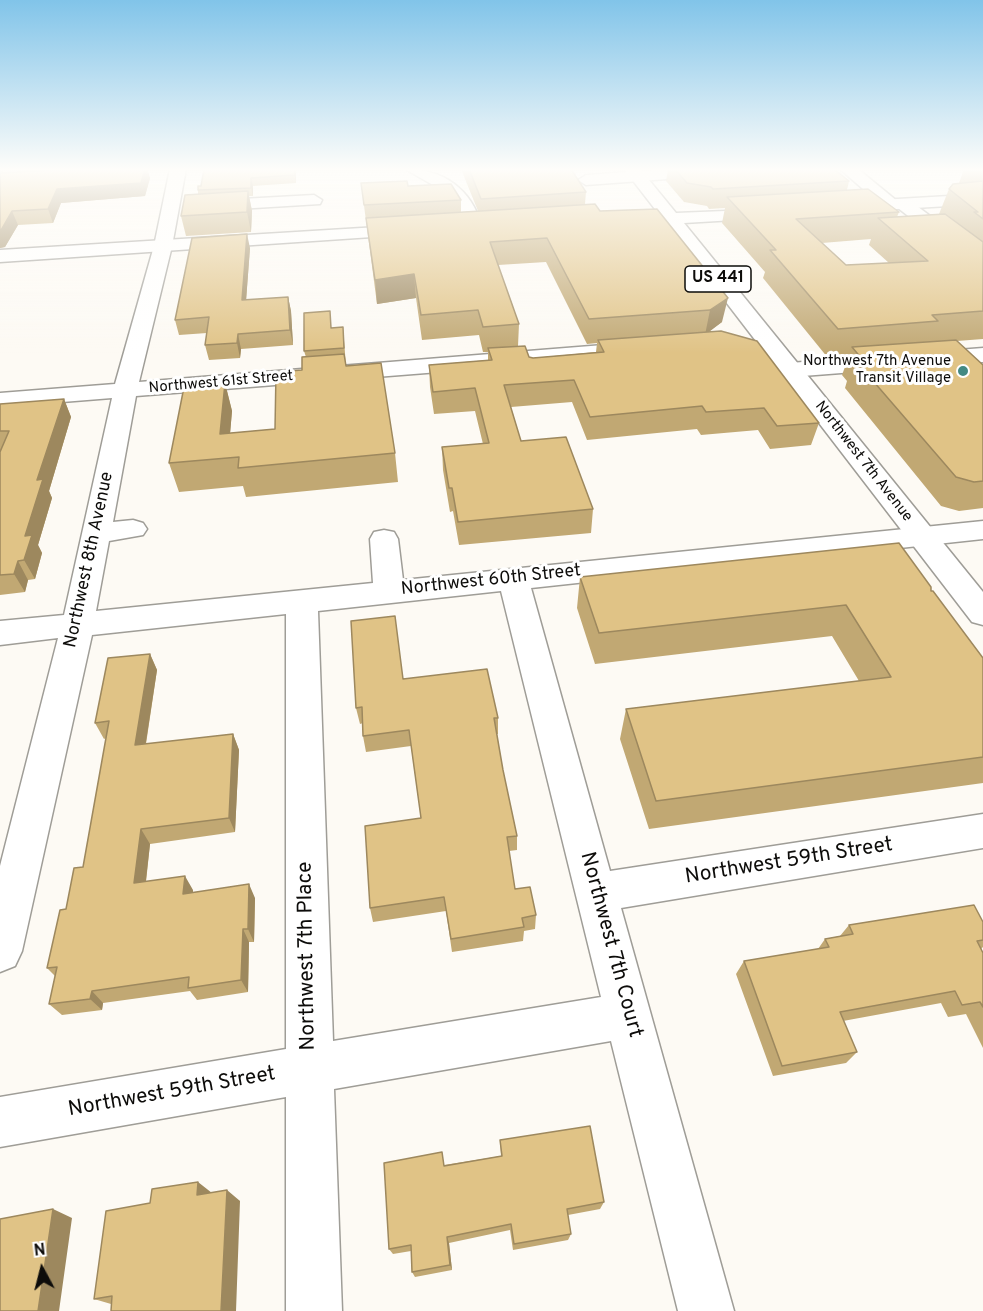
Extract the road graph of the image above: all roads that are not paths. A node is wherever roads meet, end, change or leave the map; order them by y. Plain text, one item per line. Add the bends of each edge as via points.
1 (165, 230) edge
2 (461, 230) edge
3 (491, 230) edge
4 (681, 230) edge
5 (937, 230) edge
6 (974, 236) edge
7 (947, 237) junction
8 (161, 251) junction
9 (0, 256) edge
10 (983, 265) edge
11 (0, 268) edge
12 (765, 339) junction
13 (742, 341) edge
14 (660, 347) edge
15 (983, 355) edge
16 (790, 370) junction
17 (125, 391) junction
18 (0, 400) edge
19 (132, 529) dead end
20 (983, 530) edge
21 (95, 533) junction
22 (922, 536) junction
23 (384, 539) dead end
24 (513, 579) junction
25 (389, 592) junction
26 (302, 601) junction
27 (983, 614) edge
28 (78, 624) junction
29 (0, 633) edge
30 (983, 831) edge
31 (596, 893) junction
32 (0, 951) edge
33 (628, 1015) junction
34 (310, 1070) junction
35 (0, 1122) edge
36 (314, 1311) edge
37 (706, 1311) edge

1 - 8 street, Northwest 8th Avenue
2 - 3 street via 453,233
4 - 12 street, Northwest 7th Avenue / US 441
5 - 7 street
6 - 7 street
7 - 10 street
8 - 8 street via 314,232 424,234 399,246 288,253
8 - 9 street
8 - 11 street
8 - 17 street, Northwest 8th Avenue via 146,352
12 - 13 street
12 - 16 street, Northwest 7th Avenue / US 441
14 - 17 street, Northwest 61st Street via 469,351
15 - 16 street
16 - 22 street, Northwest 7th Avenue / US 441
17 - 18 street, Northwest 61st Street
17 - 21 street, Northwest 8th Avenue
19 - 21 street
20 - 22 street, Northwest 60th Street
21 - 28 street, Northwest 8th Avenue
22 - 24 street, Northwest 60th Street
22 - 27 street, Northwest 7th Avenue / US 441
23 - 25 street
24 - 25 street, Northwest 60th Street
24 - 31 street, Northwest 7th Court
25 - 26 street, Northwest 60th Street
26 - 28 street, Northwest 60th Street
26 - 34 street, Northwest 7th Place
28 - 29 street, Northwest 60th Street
28 - 32 street, Northwest 8th Avenue
30 - 31 street, Northwest 59th Street
31 - 33 street, Northwest 7th Court
33 - 34 street, Northwest 59th Street
33 - 37 street, Northwest 7th Court
34 - 35 street, Northwest 59th Street
34 - 36 street, Northwest 7th Place

